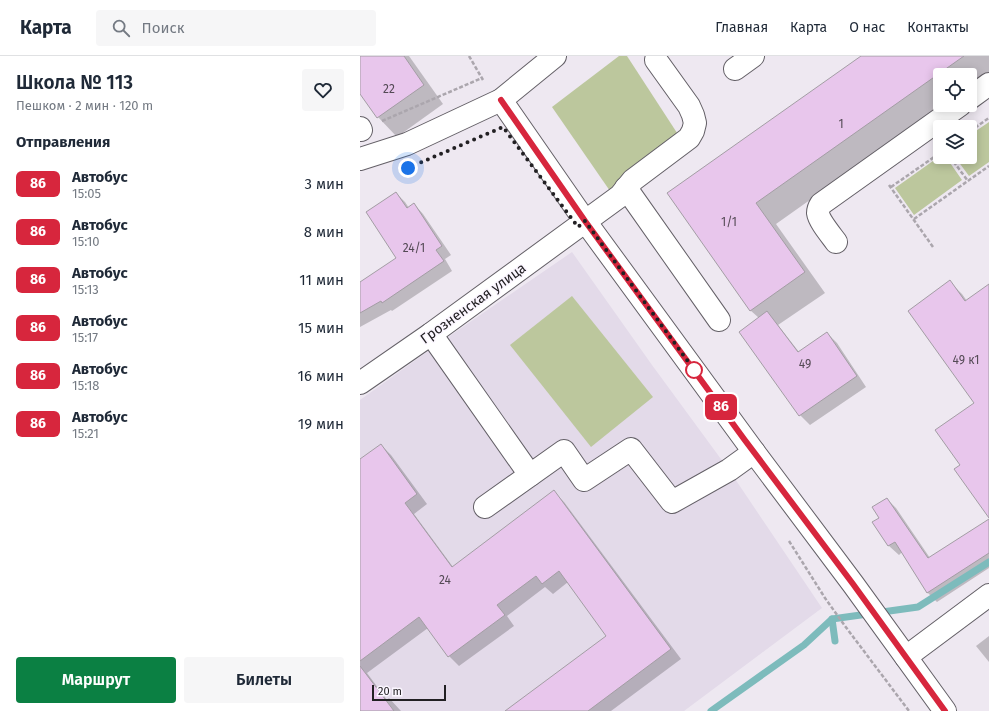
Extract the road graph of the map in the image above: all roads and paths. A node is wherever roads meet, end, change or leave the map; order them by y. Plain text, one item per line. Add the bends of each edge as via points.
1 (555, 56) edge
2 (753, 56) edge
3 (656, 60) dead end
4 (735, 69) dead end
5 (482, 78) dead end
6 (989, 84) edge
7 (977, 93) edge
8 (501, 100) junction
9 (950, 112) edge
10 (989, 118) edge
11 (977, 126) edge
12 (361, 129) edge
13 (933, 158) edge
14 (360, 159) edge
15 (875, 164) junction
16 (955, 164) edge
17 (989, 166) edge
18 (968, 181) junction
19 (891, 187) junction
20 (626, 188) junction
21 (914, 219) junction
22 (585, 221) junction
23 (836, 242) dead end
24 (933, 247) dead end
25 (719, 320) dead end
26 (431, 334) junction
27 (360, 383) edge
28 (754, 452) junction
29 (530, 476) junction
30 (486, 507) dead end
31 (786, 537) dead end
32 (989, 595) edge
33 (906, 657) junction
34 (909, 711) edge
35 (945, 711) edge

1 - 8 street
2 - 4 street
3 - 20 street, Грозненская улица via 689,106 695,123 689,138
5 - 12 path
6 - 7 street
8 - 14 street via 407,144
8 - 22 street
9 - 15 street
10 - 11 path
13 - 19 path
15 - 19 path
15 - 23 street via 819,206 818,215
16 - 18 path
17 - 18 path
18 - 21 path
19 - 21 path
20 - 22 street, Грозненская улица via 620,196
20 - 25 street
21 - 24 path
22 - 26 street, Грозненская улица
22 - 28 street
26 - 27 street, Грозненская улица
26 - 29 street
28 - 29 street via 730,470 672,502 631,449 584,480 564,451
28 - 33 street
29 - 30 street
31 - 34 path via 824,598
32 - 33 street
33 - 35 street

